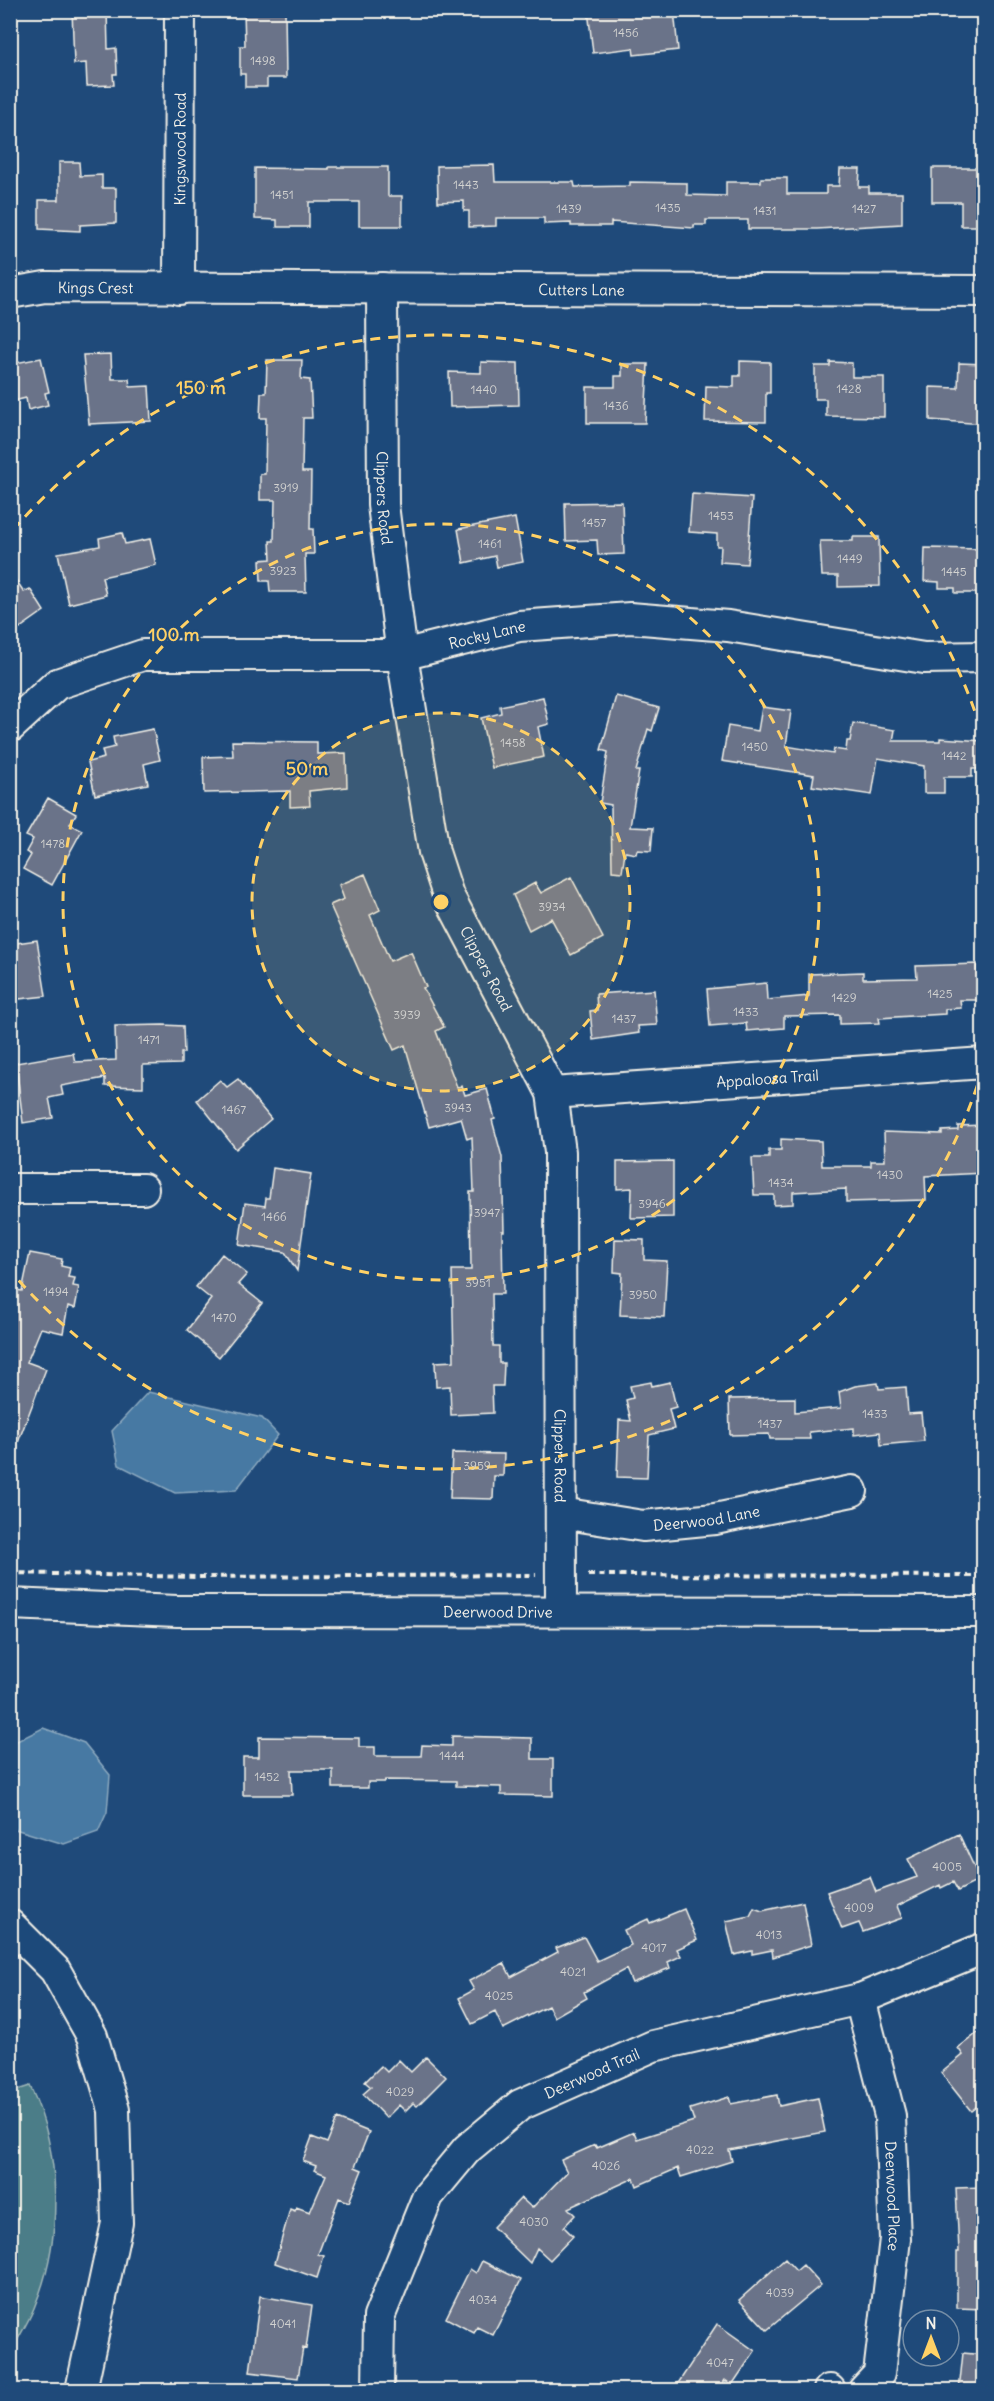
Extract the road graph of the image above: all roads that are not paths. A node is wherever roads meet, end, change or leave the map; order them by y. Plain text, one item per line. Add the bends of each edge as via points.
1 (180, 10) edge
2 (382, 288) junction
3 (179, 289) junction
4 (984, 291) edge
5 (10, 293) edge
6 (402, 655) junction
7 (984, 657) edge
8 (10, 727) edge
9 (984, 1063) edge
10 (552, 1093) junction
11 (10, 1189) edge
12 (142, 1189) dead end
13 (852, 1491) dead end
14 (561, 1513) junction
15 (10, 1604) edge
16 (561, 1611) junction
17 (984, 1612) edge
18 (10, 1926) edge
19 (984, 1948) edge
20 (860, 1999) junction
21 (81, 2391) edge
22 (378, 2391) edge
23 (864, 2391) edge

1 - 3 street, Kingswood Road
2 - 3 street, Cutters Lane
2 - 4 street, Cutters Lane
2 - 6 street, Clippers Road via 383,505
3 - 5 street, Kings Crest via 45,287
6 - 7 street, Rocky Lane via 519,626 630,618 728,626 924,658
6 - 8 street, Rocky Lane via 142,656 57,684
6 - 10 street, Clippers Road via 434,852 448,895
9 - 10 street, Appaloosa Trail
10 - 14 street, Clippers Road via 560,1152
11 - 12 street
13 - 14 street, Deerwood Lane via 715,1519 643,1526
14 - 16 street, Clippers Road
15 - 16 street, Deerwood Drive via 177,1611
16 - 17 street, Deerwood Drive
18 - 21 street via 55,1970 92,2036 114,2110 117,2223
19 - 20 street, Deerwood Trail
20 - 22 street, Deerwood Trail via 652,2046 520,2105 467,2149 428,2196 379,2317
20 - 23 street, Deerwood Place via 890,2116 895,2239 879,2374

